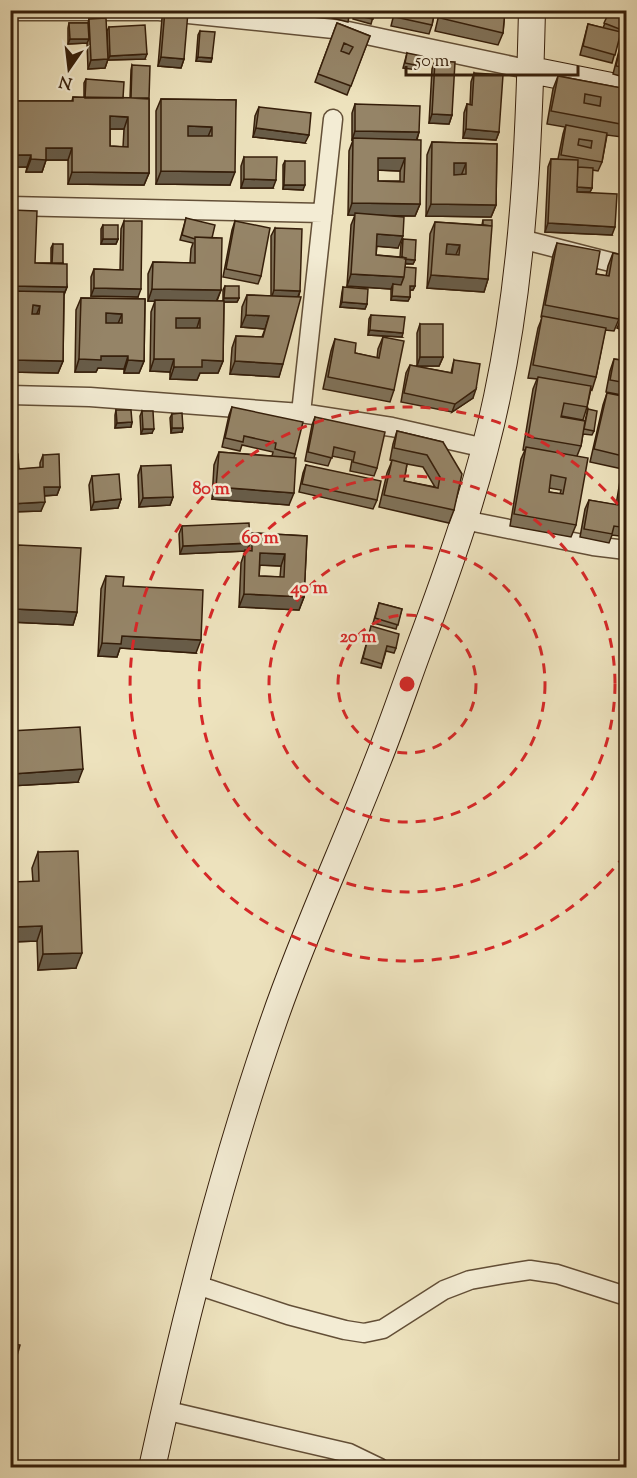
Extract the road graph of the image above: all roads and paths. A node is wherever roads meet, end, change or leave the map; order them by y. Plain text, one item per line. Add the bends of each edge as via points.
1 (532, 10) edge
2 (10, 11) edge
3 (531, 70) junction
4 (627, 89) edge
5 (333, 119) dead end
6 (10, 206) edge
7 (323, 213) junction
8 (521, 239) junction
9 (627, 266) edge
10 (10, 395) edge
11 (301, 413) junction
12 (485, 448) junction
13 (464, 520) junction
14 (627, 550) edge
15 (194, 1284) junction
16 (627, 1296) edge
17 (165, 1410) junction
18 (152, 1467) edge
19 (380, 1467) edge

1 - 3 main road
2 - 3 street via 159,11 344,30
3 - 4 main road
3 - 8 main road
5 - 7 street
6 - 7 street
7 - 11 street
8 - 9 street
8 - 12 main road via 511,323
10 - 11 street
11 - 12 street via 392,427
12 - 13 main road
13 - 14 street
13 - 15 main road via 377,765 274,1020
15 - 16 street via 288,1315 364,1333 383,1329 444,1290 470,1280 531,1270
15 - 17 main road
17 - 18 main road
17 - 19 street via 349,1453

